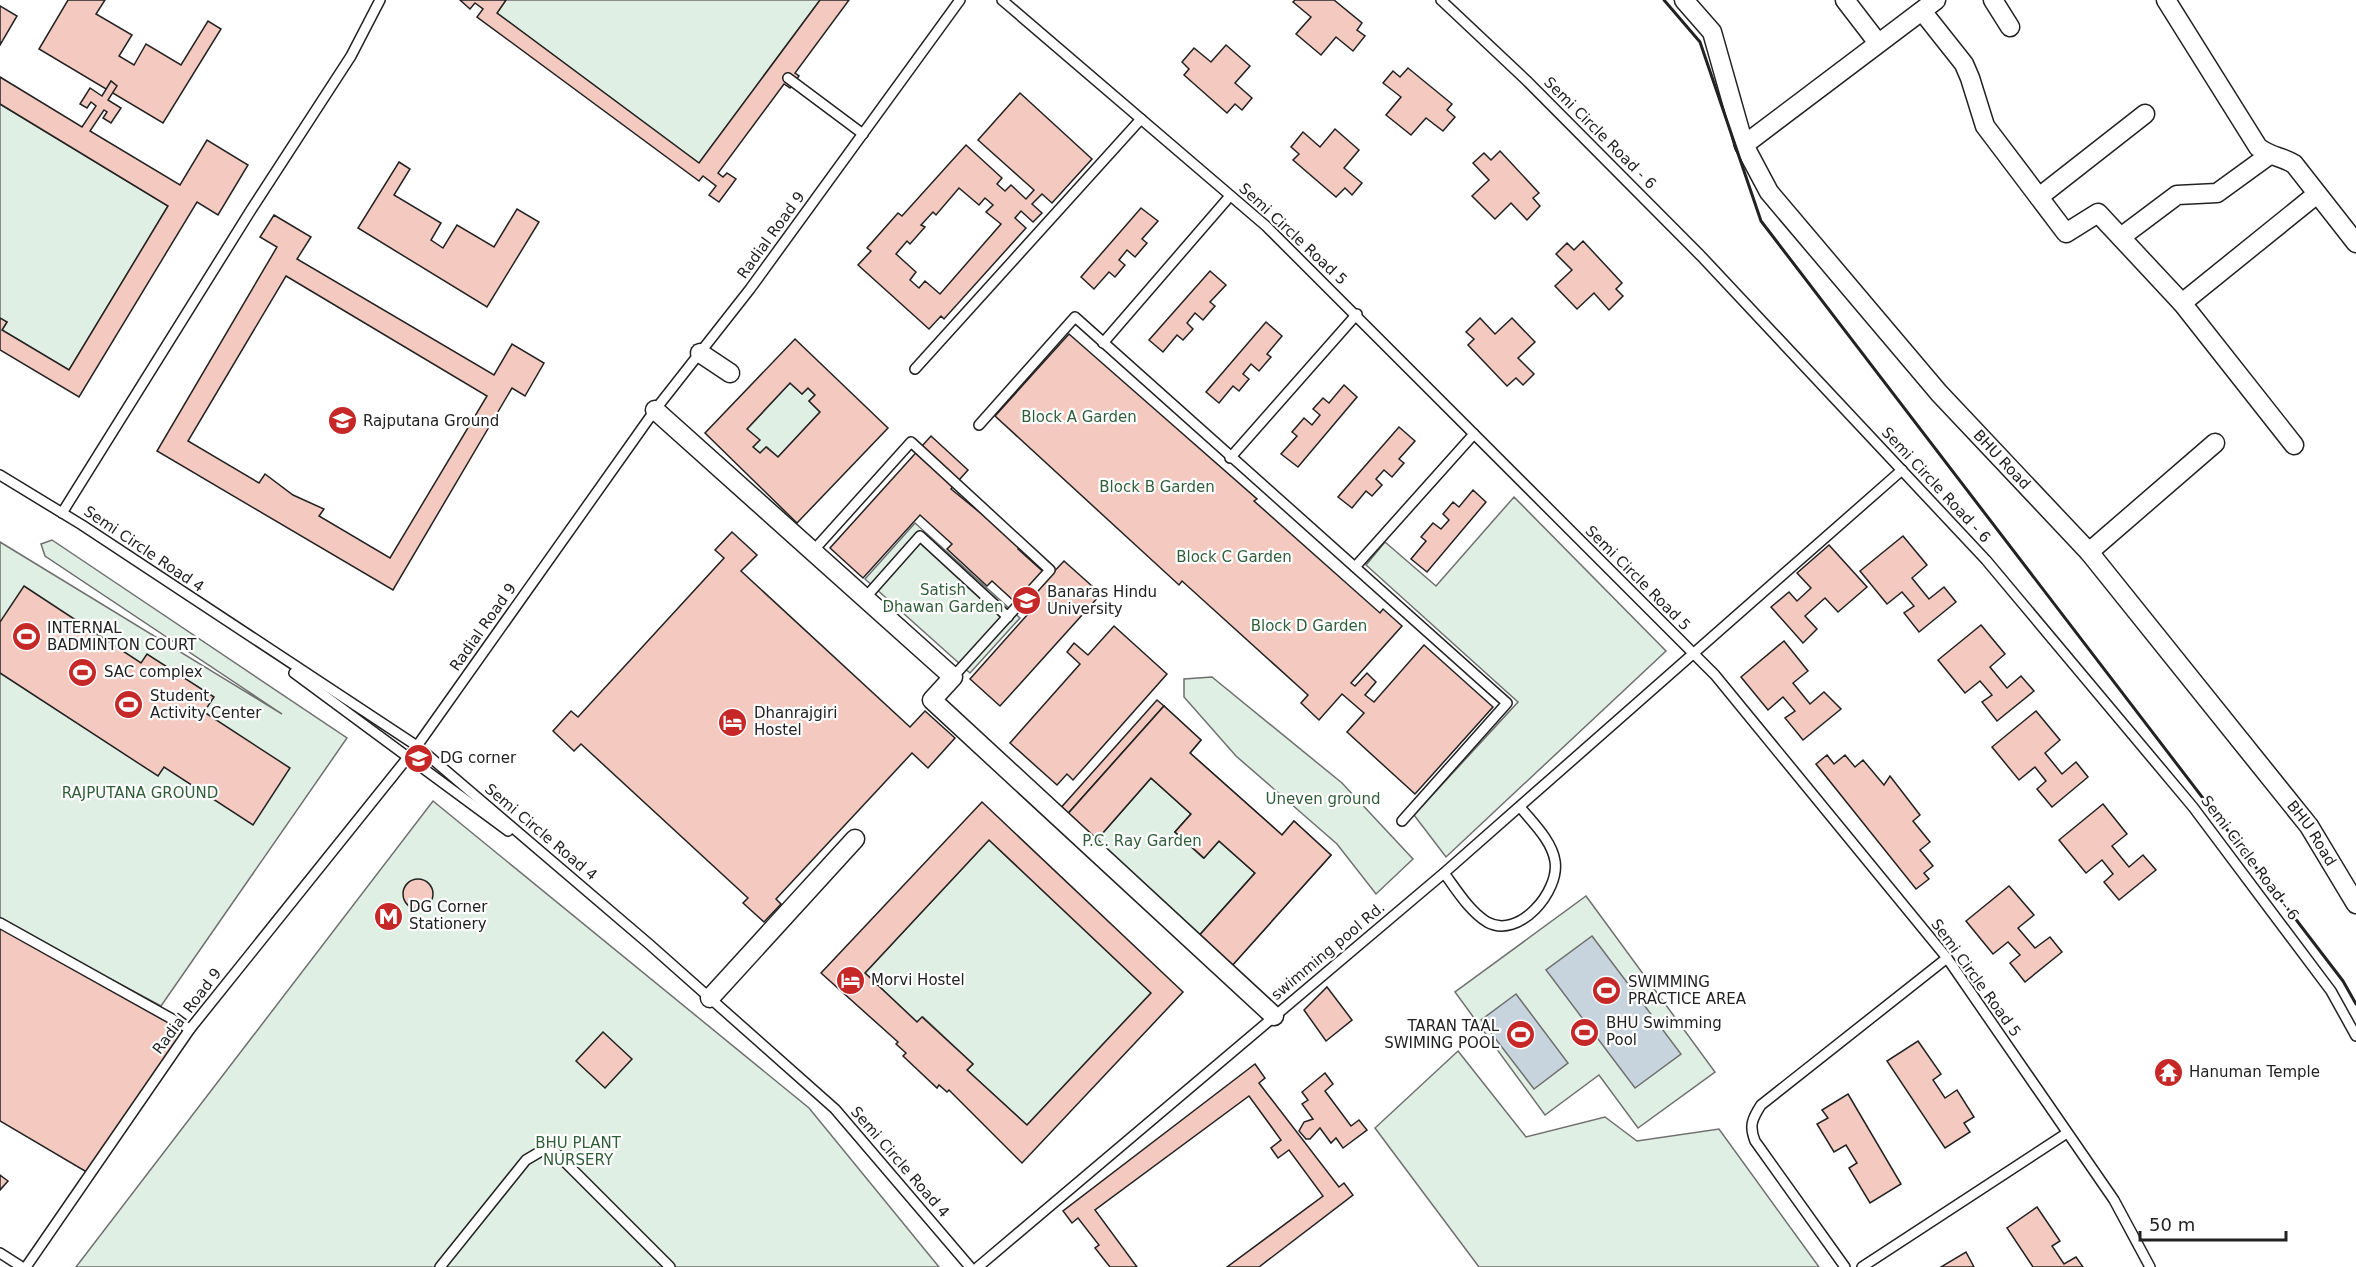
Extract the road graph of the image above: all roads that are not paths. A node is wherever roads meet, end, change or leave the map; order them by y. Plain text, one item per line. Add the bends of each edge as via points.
1 (380, 0) edge
2 (960, 0) edge
3 (1002, 0) edge
4 (1441, 0) edge
5 (1684, 0) edge
6 (1845, 0) edge
7 (1993, 0) edge
8 (2166, 0) edge
9 (1929, 5) edge
10 (2010, 27) dead end
11 (1878, 43) junction
12 (788, 78) dead end
13 (2145, 114) dead end
14 (1141, 119) junction
15 (863, 134) junction
16 (1744, 145) junction
17 (2268, 156) junction
18 (2317, 194) junction
19 (1230, 196) junction
20 (2039, 197) junction
21 (2121, 237) junction
22 (2356, 243) edge
23 (2182, 303) junction
24 (1357, 314) junction
25 (1103, 343) junction
26 (700, 353) junction
27 (915, 369) dead end
28 (730, 373) dead end
29 (655, 410) junction
30 (979, 425) dead end
31 (1474, 434) junction
32 (2215, 443) dead end
33 (2294, 445) dead end
34 (1230, 458) junction
35 (1902, 470) junction
36 (0, 475) edge
37 (62, 513) junction
38 (813, 551) junction
39 (2089, 552) junction
40 (1355, 567) junction
41 (865, 598) junction
42 (216, 616) junction
43 (1008, 617) junction
44 (1693, 654) junction
45 (953, 677) junction
46 (417, 747) junction
47 (408, 758) junction
48 (1520, 807) junction
49 (1402, 821) dead end
50 (855, 840) dead end
51 (1444, 873) junction
52 (575, 880) junction
53 (2356, 904) edge
54 (0, 923) edge
55 (1947, 958) junction
56 (710, 998) junction
57 (1274, 1016) junction
58 (190, 1029) junction
59 (2356, 1036) edge
60 (2067, 1133) junction
61 (0, 1253) edge
62 (24, 1267) edge
63 (440, 1267) edge
64 (670, 1267) edge
65 (970, 1267) edge
66 (978, 1267) edge
67 (1845, 1267) edge
68 (1862, 1267) edge
69 (2150, 1267) edge

1 - 37 lane via 351,56 250,210
2 - 15 lane, Radial Road 9
3 - 14 lane, Semi Circle Road 5
4 - 35 lane, Semi Circle Road - 6 via 1701,256
5 - 16 street, BHU Road via 1712,32
6 - 11 street
7 - 10 street
8 - 17 street via 2258,147
9 - 11 street
9 - 20 street via 1964,64 1985,126
11 - 16 street
12 - 15 lane
13 - 20 street
14 - 19 lane, Semi Circle Road 5
14 - 27 lane
15 - 26 lane, Radial Road 9
16 - 39 street, BHU Road via 1769,192 1939,393
17 - 18 street via 2294,164
17 - 21 street via 2217,193 2177,195
18 - 22 street
18 - 23 street
19 - 24 lane, Semi Circle Road 5
19 - 25 lane
20 - 21 street via 2066,233 2098,213
21 - 23 street
23 - 33 street
24 - 31 lane, Semi Circle Road 5
24 - 34 lane
25 - 30 lane via 1075,317
25 - 34 lane
26 - 28 street
26 - 29 lane, Radial Road 9
29 - 38 street
29 - 46 lane, Radial Road 9
31 - 40 lane
31 - 44 lane, Semi Circle Road 5
32 - 39 street
34 - 40 lane
35 - 44 lane, swimming pool Rd.
35 - 59 lane, Semi Circle Road - 6 via 1986,560 2193,807 2331,991
36 - 37 lane, Semi Circle Road 4
37 - 42 lane, Semi Circle Road 4
38 - 41 street
38 - 43 lane via 911,442 1050,570
39 - 53 street, BHU Road via 2309,826
40 - 49 lane via 1507,704
41 - 43 lane via 920,536
41 - 45 street
42 - 46 lane, Semi Circle Road 4
42 - 47 lane
43 - 45 lane
44 - 48 lane, swimming pool Rd.
44 - 55 lane, Semi Circle Road 5 via 1715,675
45 - 57 street via 932,700
46 - 47 lane, Radial Road 9
46 - 52 lane, Semi Circle Road 4
47 - 52 lane
47 - 58 lane, Radial Road 9
48 - 51 lane, swimming pool Rd.
48 - 51 lane via 1548,843 1555,860 1556,875 1547,895 1530,914 1510,926 1488,922
50 - 56 street
51 - 57 lane, swimming pool Rd.
52 - 56 lane, Semi Circle Road 4
54 - 58 lane
55 - 60 lane, Semi Circle Road 5
55 - 67 lane via 1761,1105 1753,1117 1750,1129 1755,1141
56 - 65 lane, Semi Circle Road 4 via 835,1109
57 - 66 lane, swimming pool Rd.
58 - 62 lane, Radial Road 9
60 - 68 lane
60 - 69 lane, Semi Circle Road 5 via 2114,1200
61 - 62 lane
63 - 64 lane via 526,1160 543,1150 555,1152

